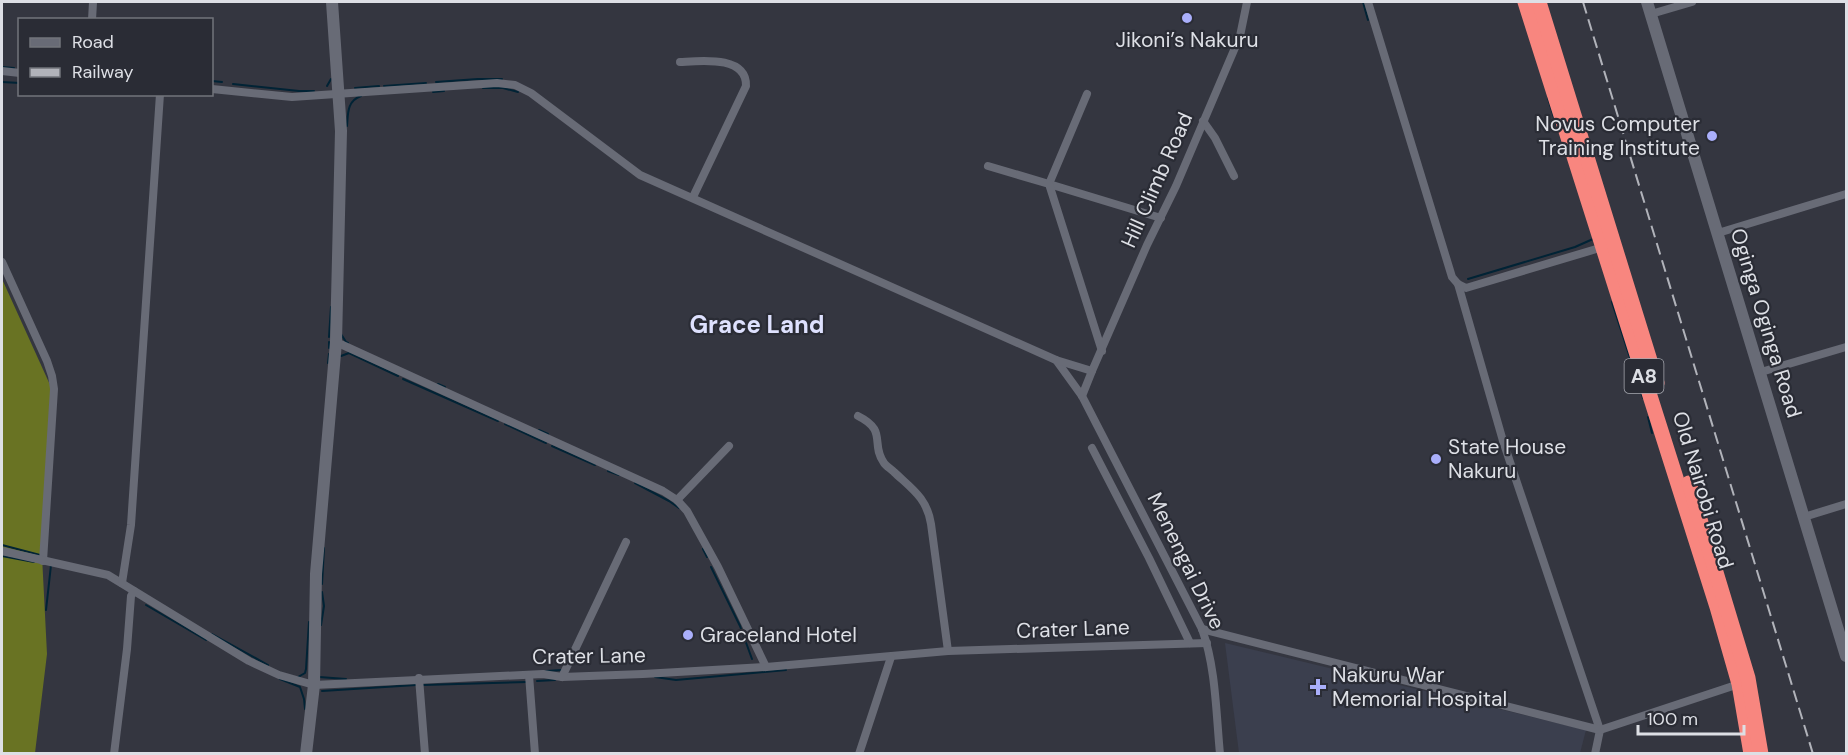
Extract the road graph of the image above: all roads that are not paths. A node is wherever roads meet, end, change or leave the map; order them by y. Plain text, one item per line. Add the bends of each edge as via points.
1 (93, 2) edge
2 (332, 2) edge
3 (1247, 2) edge
4 (1368, 2) edge
5 (1525, 2) edge
6 (1539, 2) edge
7 (1647, 2) edge
8 (1692, 2) edge
9 (1651, 14) junction
10 (92, 18) edge
11 (680, 62) dead end
12 (2, 71) edge
13 (18, 73) edge
14 (213, 89) edge
15 (340, 93) junction
16 (1087, 94) dead end
17 (160, 96) edge
18 (1203, 121) junction
19 (988, 166) dead end
20 (1234, 176) dead end
21 (1049, 184) junction
22 (1846, 194) edge
23 (693, 197) junction
24 (1161, 218) junction
25 (1718, 233) junction
26 (1603, 247) junction
27 (2, 262) edge
28 (1458, 284) junction
29 (336, 342) junction
30 (1846, 347) edge
31 (1102, 351) junction
32 (1056, 360) junction
33 (1092, 371) junction
34 (1761, 372) junction
35 (1082, 396) junction
36 (858, 416) dead end
37 (729, 446) dead end
38 (1092, 448) dead end
39 (676, 500) junction
40 (1846, 504) edge
41 (1804, 517) junction
42 (626, 542) dead end
43 (2, 551) edge
44 (43, 561) junction
45 (122, 583) junction
46 (134, 591) junction
47 (1202, 629) junction
48 (1190, 643) junction
49 (1207, 643) junction
50 (948, 651) junction
51 (1846, 656) edge
52 (891, 657) junction
53 (766, 667) junction
54 (529, 675) junction
55 (562, 677) junction
56 (419, 678) junction
57 (1738, 684) junction
58 (314, 685) junction
59 (1600, 730) junction
60 (114, 753) edge
61 (306, 753) edge
62 (424, 753) edge
63 (535, 753) edge
64 (859, 753) edge
65 (1220, 753) edge
66 (1595, 753) edge
67 (1750, 753) edge
68 (1761, 753) edge

1 - 10 street
2 - 15 street
3 - 18 street, Hill Climb Road via 1240,36
4 - 28 street via 1452,277
5 - 26 highway, Old Nairobi Road / A8
6 - 68 highway, Old Nairobi Road / A8 via 1738,642
7 - 9 street, Oginga Oginga Road
8 - 9 street
9 - 25 street, Oginga Oginga Road
11 - 23 street via 725,62 746,80
12 - 13 street
14 - 15 street via 292,97
15 - 23 street via 515,85 640,175
15 - 29 street
16 - 21 street
17 - 45 street via 131,525
18 - 20 street
18 - 24 street, Hill Climb Road
19 - 21 street
21 - 24 street
21 - 31 street
22 - 25 street
23 - 32 street
24 - 31 street, Hill Climb Road
25 - 34 street, Oginga Oginga Road
26 - 28 street via 1466,288
26 - 57 highway, Old Nairobi Road / A8 via 1718,607
27 - 44 street via 46,361 54,389
28 - 59 street via 1503,441
29 - 39 street
29 - 58 street via 316,574
30 - 34 street
31 - 33 street, Hill Climb Road
32 - 33 street
32 - 35 street, Menengai Drive
33 - 35 street, Hill Climb Road
34 - 41 street, Oginga Oginga Road
35 - 47 street, Menengai Drive
36 - 50 street via 873,425 884,463 926,504
37 - 39 street
38 - 48 street
39 - 53 street via 687,511 718,567
40 - 41 street
41 - 51 street, Oginga Oginga Road
42 - 55 street
43 - 44 street, Crater Lane
44 - 45 street, Crater Lane via 108,575
45 - 46 street, Crater Lane
46 - 58 street, Crater Lane via 249,661
46 - 60 street
47 - 49 street, Menengai Drive
47 - 59 street
48 - 49 street, Crater Lane
48 - 50 street, Crater Lane
49 - 65 street, Menengai Drive
50 - 52 street, Crater Lane
52 - 53 street, Crater Lane
52 - 64 street
53 - 55 street, Crater Lane
54 - 55 street, Crater Lane
54 - 56 street, Crater Lane
54 - 63 street
56 - 58 street, Crater Lane
56 - 62 street
57 - 59 street
57 - 67 highway, Old Nairobi Road / A8
58 - 61 street
59 - 66 street

